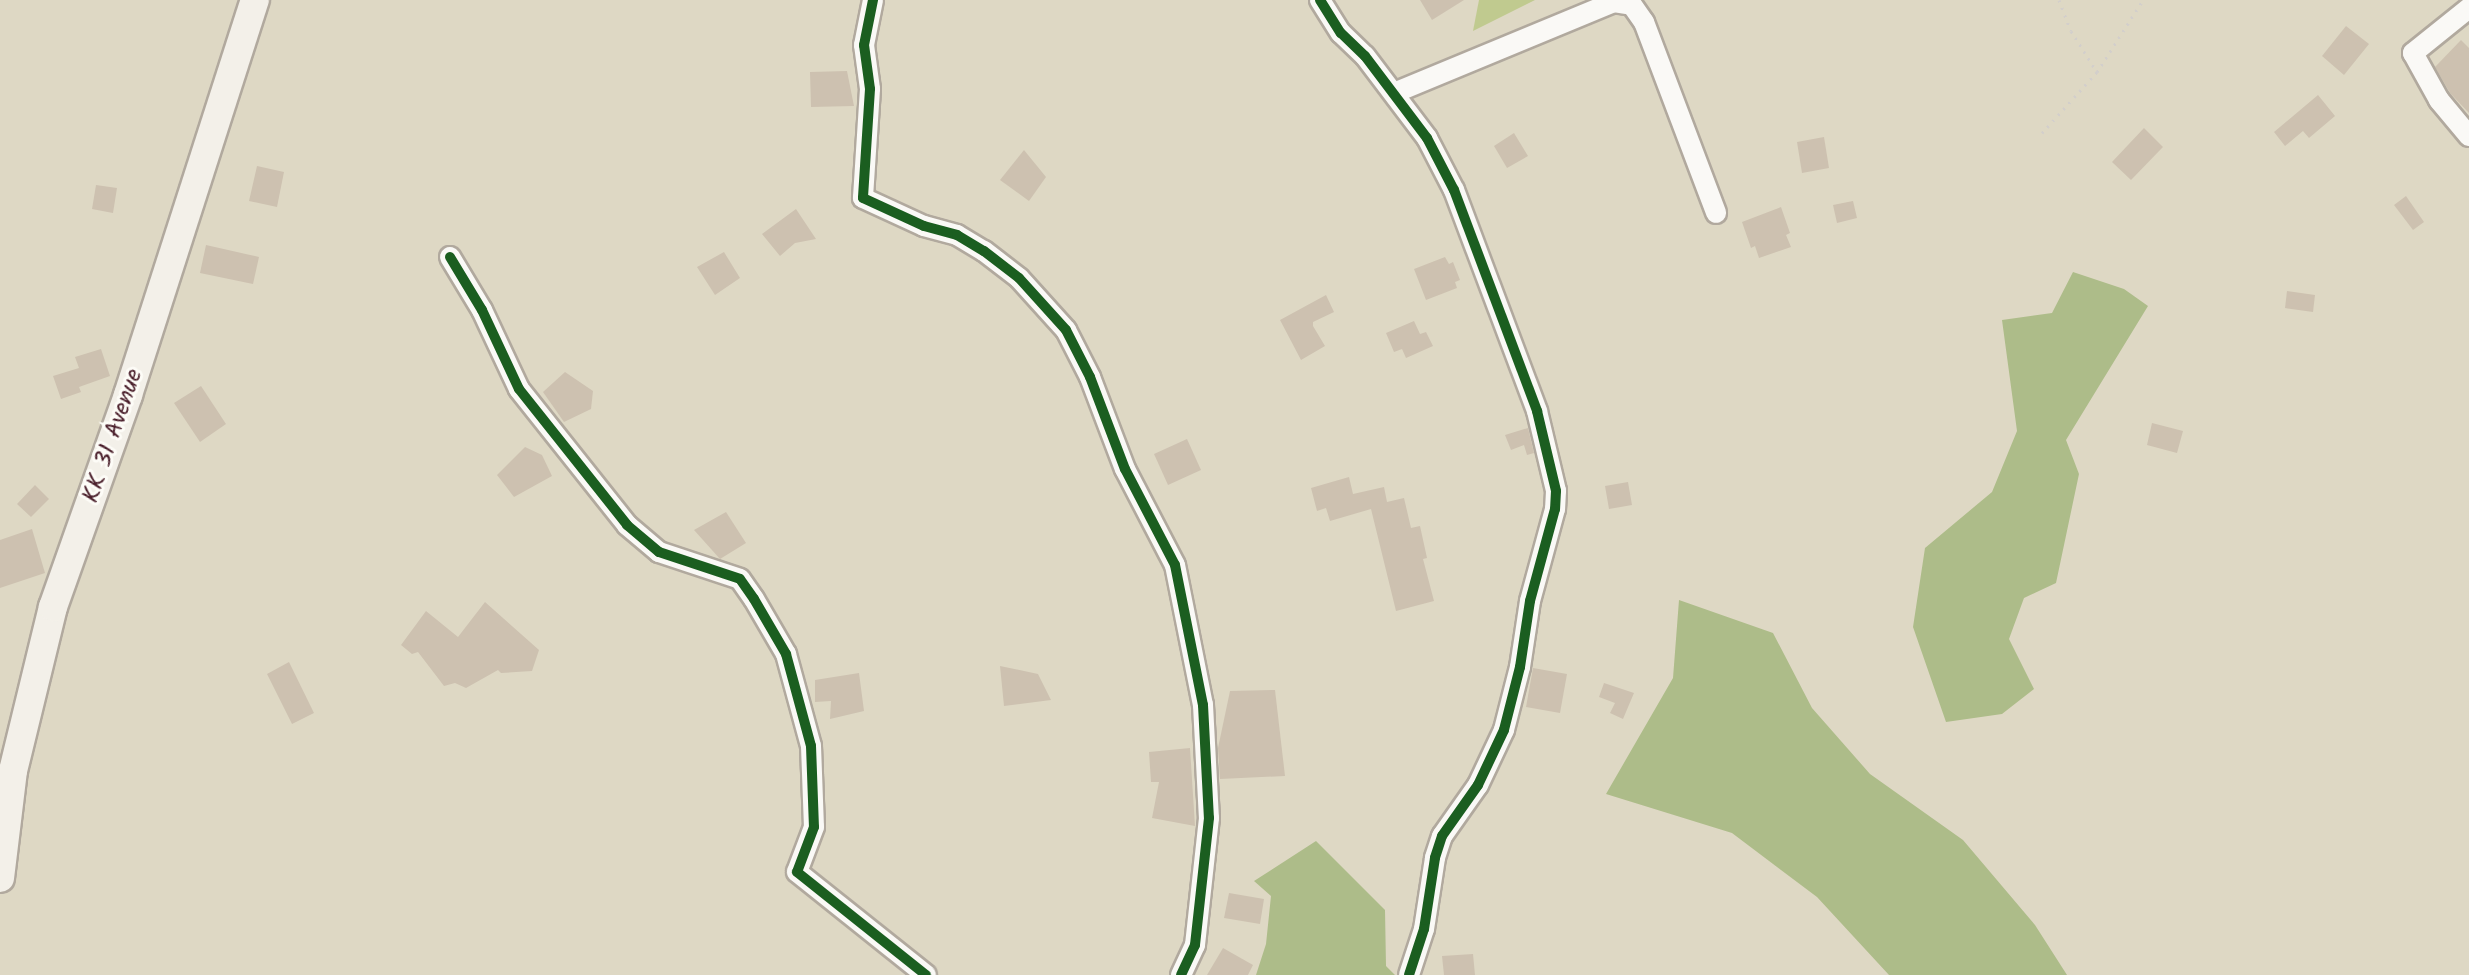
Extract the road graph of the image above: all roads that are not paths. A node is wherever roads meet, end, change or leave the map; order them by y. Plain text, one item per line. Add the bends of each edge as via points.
1 (255, 0) edge
2 (873, 0) edge
3 (1320, 0) edge
4 (2469, 8) edge
5 (1394, 93) junction
6 (2469, 136) edge
7 (1716, 213) dead end
8 (450, 257) dead end
9 (0, 878) edge
10 (926, 975) edge
11 (1181, 975) edge
12 (1409, 975) edge

1 - 9 main road, KK 31 Avenue via 128,395 53,607 13,771
2 - 11 street via 864,45 870,89 863,198 984,251 1019,278 1066,330 1125,469 1175,565 1203,705 1209,818 1195,945
3 - 5 street via 1341,33
4 - 6 street via 2413,53 2439,100
5 - 7 street via 1614,2 1632,5 1644,22
5 - 12 street via 1427,138 1464,212 1537,411 1556,491 1507,718 1486,771 1442,836
8 - 10 street via 519,389 607,503 659,552 740,579 754,599 786,654 811,746 814,827 797,872

